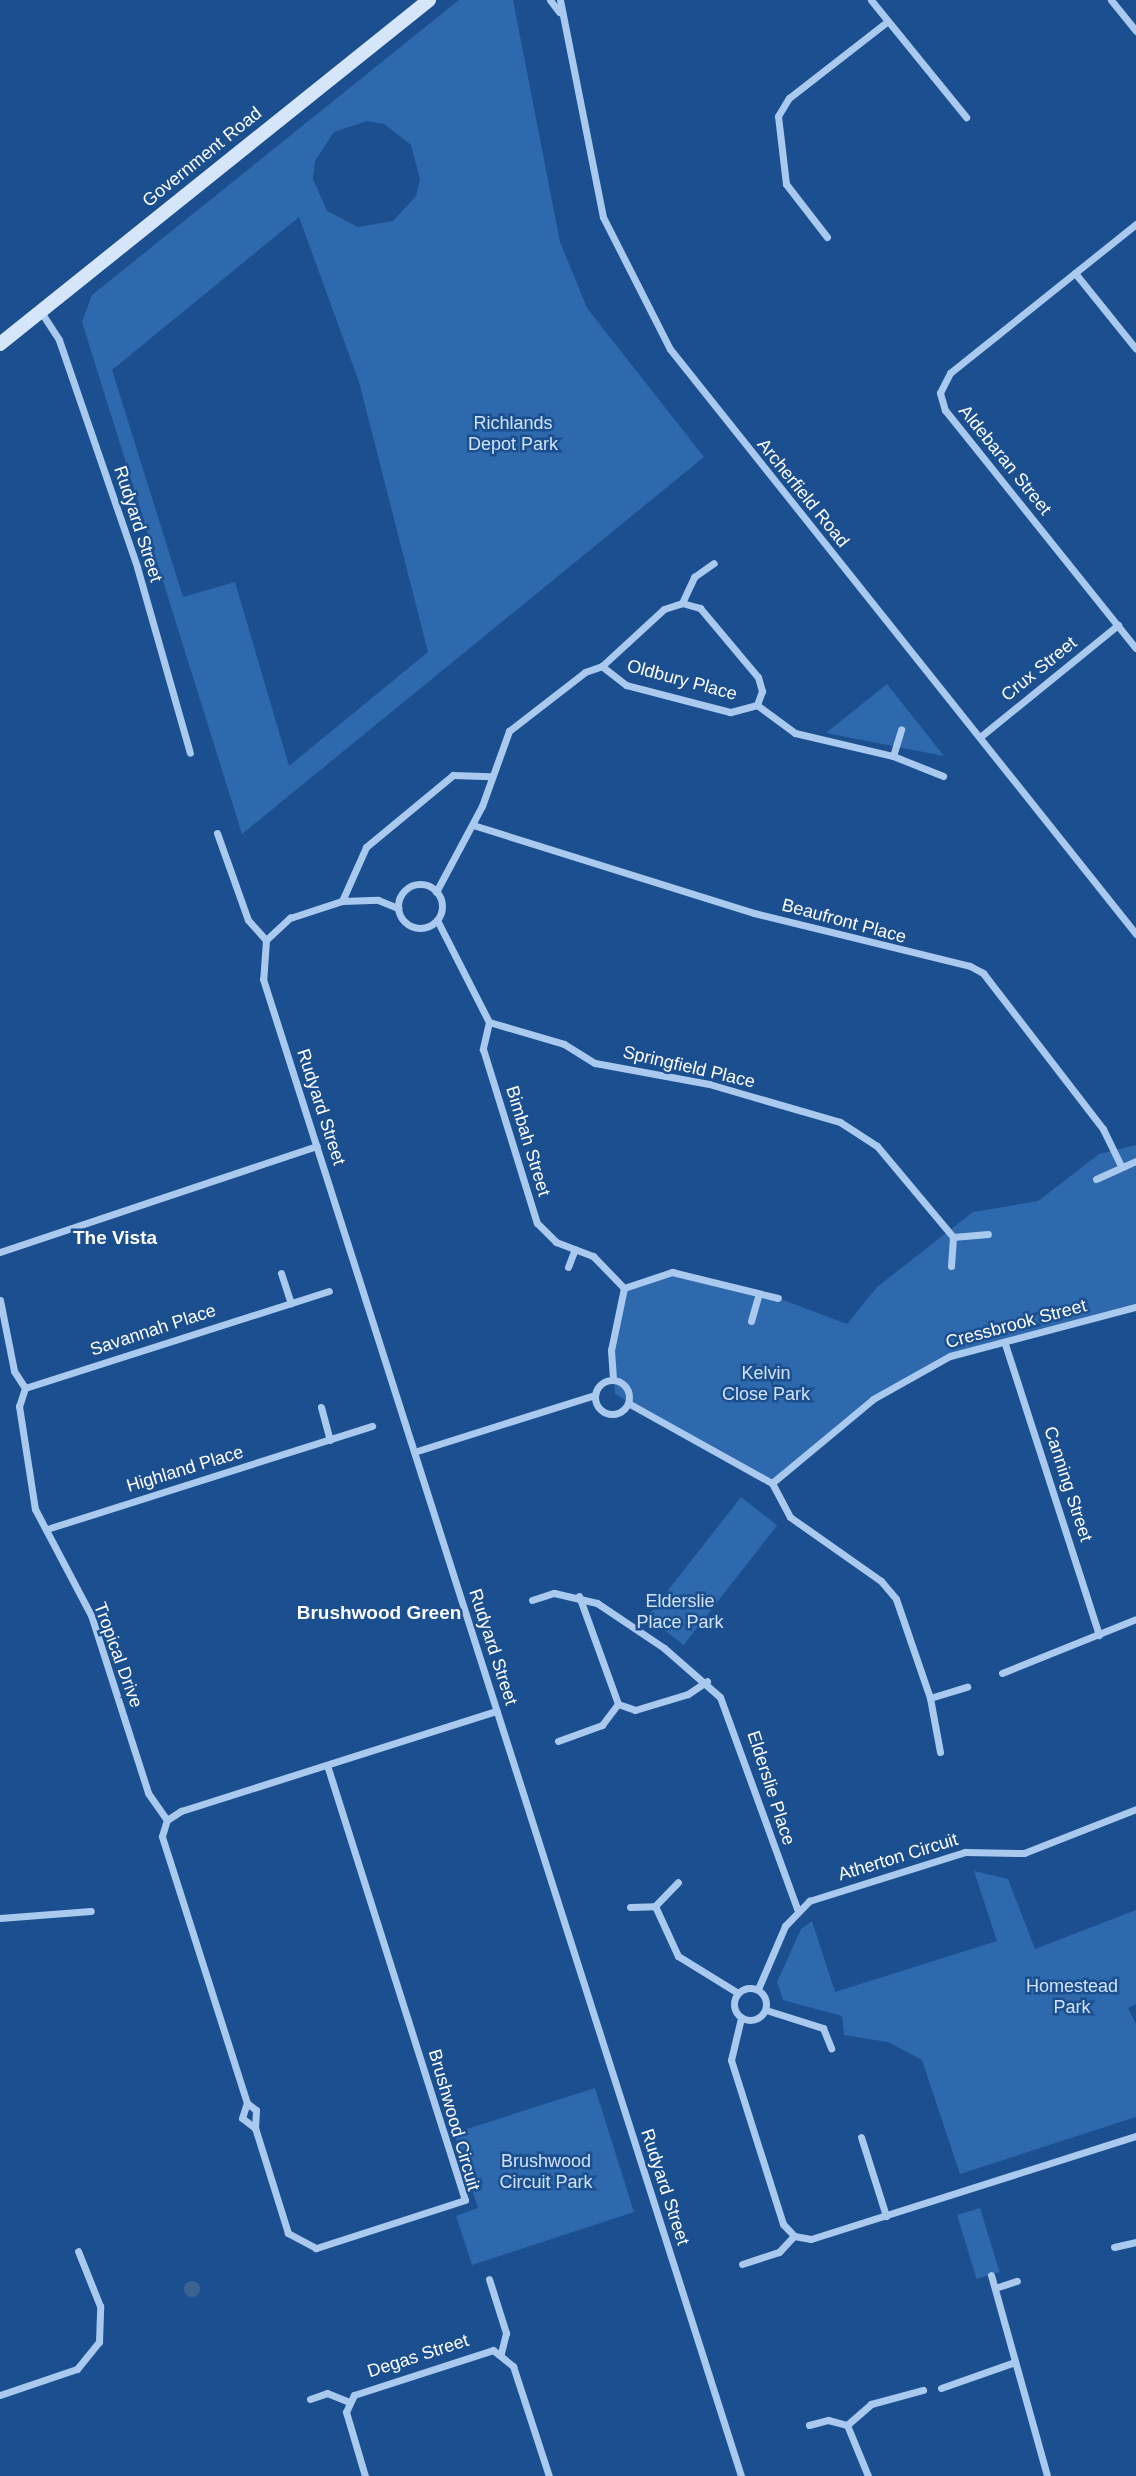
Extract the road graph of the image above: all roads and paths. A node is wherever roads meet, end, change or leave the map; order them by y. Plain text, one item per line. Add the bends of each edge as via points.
1 (429, 0) edge
2 (550, 0) edge
3 (560, 0) edge
4 (871, 0) edge
5 (1111, 0) edge
6 (559, 13) junction
7 (888, 21) junction
8 (1136, 31) edge
9 (966, 117) dead end
10 (1136, 224) edge
11 (827, 237) dead end
12 (1074, 273) junction
13 (40, 311) junction
14 (0, 344) edge
15 (1136, 349) edge
16 (714, 563) dead end
17 (682, 603) junction
18 (1118, 625) junction
19 (1136, 648) edge
20 (602, 666) junction
21 (757, 705) junction
22 (901, 729) dead end
23 (980, 737) junction
24 (190, 753) dead end
25 (893, 756) junction
26 (490, 776) junction
27 (943, 776) dead end
28 (473, 825) junction
29 (217, 833) dead end
30 (436, 892) junction
31 (342, 901) junction
32 (398, 908) junction
33 (437, 920) junction
34 (1136, 934) edge
35 (266, 940) junction
36 (489, 1022) junction
37 (317, 1146) junction
38 (1136, 1161) edge
39 (1120, 1164) junction
40 (1096, 1179) dead end
41 (988, 1234) dead end
42 (953, 1237) junction
43 (575, 1249) junction
44 (0, 1252) edge
45 (951, 1266) dead end
46 (568, 1267) dead end
47 (281, 1273) dead end
48 (624, 1288) junction
49 (329, 1291) dead end
50 (758, 1297) junction
51 (778, 1298) dead end
52 (0, 1300) edge
53 (291, 1303) junction
54 (1136, 1307) edge
55 (751, 1321) dead end
56 (1005, 1344) junction
57 (613, 1380) junction
58 (24, 1388) junction
59 (595, 1395) junction
60 (628, 1403) junction
61 (321, 1407) dead end
62 (372, 1426) dead end
63 (330, 1440) junction
64 (414, 1452) junction
65 (772, 1483) junction
66 (50, 1528) junction
67 (579, 1596) junction
68 (532, 1600) dead end
69 (1136, 1619) edge
70 (1099, 1635) junction
71 (1002, 1673) dead end
72 (707, 1681) junction
73 (967, 1687) dead end
74 (930, 1698) junction
75 (618, 1704) junction
76 (497, 1711) junction
77 (558, 1741) dead end
78 (940, 1752) dead end
79 (327, 1765) junction
80 (1136, 1810) edge
81 (167, 1820) junction
82 (678, 1882) dead end
83 (655, 1906) junction
84 (630, 1907) dead end
85 (797, 1909) junction
86 (91, 1911) dead end
87 (0, 1918) edge
88 (758, 1989) junction
89 (738, 1993) junction
90 (766, 2010) junction
91 (741, 2018) junction
92 (831, 2048) dead end
93 (247, 2104) junction
94 (255, 2127) junction
95 (1136, 2136) edge
96 (860, 2137) dead end
97 (887, 2216) junction
98 (794, 2236) junction
99 (1136, 2242) edge
100 (1114, 2247) dead end
101 (78, 2251) dead end
102 (742, 2264) dead end
103 (990, 2275) dead end
104 (489, 2279) dead end
105 (1017, 2281) dead end
106 (995, 2288) junction
107 (501, 2353) junction
108 (1015, 2362) junction
109 (941, 2388) dead end
110 (922, 2390) dead end
111 (0, 2395) edge
112 (310, 2399) dead end
113 (349, 2402) junction
114 (809, 2425) dead end
115 (847, 2425) junction
116 (366, 2476) edge
117 (549, 2476) edge
118 (741, 2476) edge
119 (868, 2476) edge
120 (1047, 2476) edge

1 - 13 street, Government Road
2 - 6 street, Archerfield Road
3 - 6 street, Archerfield Road
4 - 7 street
5 - 8 street
6 - 23 street, Archerfield Road via 593,182 635,290 713,405
7 - 9 street
7 - 11 street via 789,98 778,116 786,184
10 - 12 street, Aldebaran Street
12 - 15 street
12 - 18 street, Aldebaran Street via 950,373 940,393 945,410
13 - 14 street, Government Road
13 - 24 street, Rudyard Street via 59,340 137,567
16 - 17 street, Oldbury Place via 694,577
17 - 20 street, Oldbury Place via 617,646
17 - 21 street, Oldbury Place via 700,608 758,677
18 - 19 street, Aldebaran Street
18 - 23 street, Crux Street
20 - 21 street, Oldbury Place via 626,685 730,712
20 - 26 street, Oldbury Place via 584,672 509,731
21 - 25 street, Oldbury Place via 795,733
22 - 25 street
23 - 34 street, Archerfield Road
25 - 27 street, Oldbury Place
26 - 28 street, Oldbury Place
26 - 31 street via 453,775 366,846
28 - 30 street, Oldbury Place
28 - 39 street, Beaufront Place via 754,913 970,966 983,973 1103,1129
29 - 35 street via 248,920
30 - 32 street via 412,886
30 - 33 street via 442,906
31 - 32 street via 377,900
31 - 35 street via 290,918
32 - 33 street via 414,927
33 - 36 street
35 - 37 street, Rudyard Street via 263,979
36 - 42 street, Springfield Place via 564,1045 596,1063 709,1084 840,1122 877,1146
36 - 43 street, Bimbah Street via 483,1049 537,1223 556,1242
37 - 44 street
37 - 64 street, Rudyard Street
38 - 39 street
39 - 40 street
41 - 42 street
42 - 45 street
43 - 46 street
43 - 48 street, Bimbah Street via 593,1256
47 - 53 street
48 - 50 street via 672,1272
48 - 57 street via 611,1350
49 - 53 street, Savannah Place
50 - 51 street
50 - 55 street
52 - 58 street, Tropical Drive via 14,1371
53 - 58 street, Savannah Place
54 - 56 street, Cressbrook Street
56 - 65 street, Cressbrook Street via 950,1356 873,1399
56 - 70 street, Canning Street
57 - 59 street
57 - 60 street via 627,1389
58 - 66 street, Tropical Drive via 19,1406 35,1509
59 - 60 street via 606,1412
59 - 64 street
60 - 65 street
61 - 63 street
62 - 63 street, Highland Place
63 - 66 street, Highland Place
64 - 76 street, Rudyard Street
65 - 74 street via 790,1517 881,1581 896,1600
66 - 81 street, Tropical Drive via 52,1549 91,1615 148,1793
67 - 68 street via 554,1593
67 - 72 street, Elderslie Place
67 - 75 street
69 - 70 street
70 - 71 street
72 - 75 street via 635,1710
72 - 85 street, Elderslie Place via 731,1714
73 - 74 street
74 - 78 street
75 - 77 street via 602,1725
76 - 79 street
76 - 118 street, Rudyard Street
79 - 81 street
79 - 94 street, Brushwood Circuit via 465,2200 316,2248 300,2244 288,2233
80 - 85 street, Atherton Circuit via 1024,1853 965,1852
81 - 93 street, Brushwood Circuit via 162,1836
82 - 83 street
83 - 84 street
83 - 89 street via 678,1955
85 - 88 street
86 - 87 street
88 - 89 street
88 - 90 street
89 - 91 street via 734,2006
90 - 91 street via 755,2019
90 - 92 street via 823,2028
91 - 98 street via 730,2060 783,2224
93 - 94 street, Brushwood Circuit via 256,2110
93 - 94 street, Brushwood Circuit via 242,2118
95 - 97 street
96 - 97 street
97 - 98 street via 811,2239
98 - 102 street via 779,2252
99 - 100 street
101 - 111 street via 100,2306 99,2342 77,2369
103 - 106 street
104 - 107 street via 506,2333
105 - 106 street
106 - 108 street
107 - 113 street, Degas Street via 484,2351 378,2386
107 - 117 street via 513,2366
108 - 109 street
108 - 120 street
110 - 115 street via 871,2404
112 - 113 street via 327,2393
113 - 116 street via 348,2424
114 - 115 street via 828,2420
115 - 119 street

